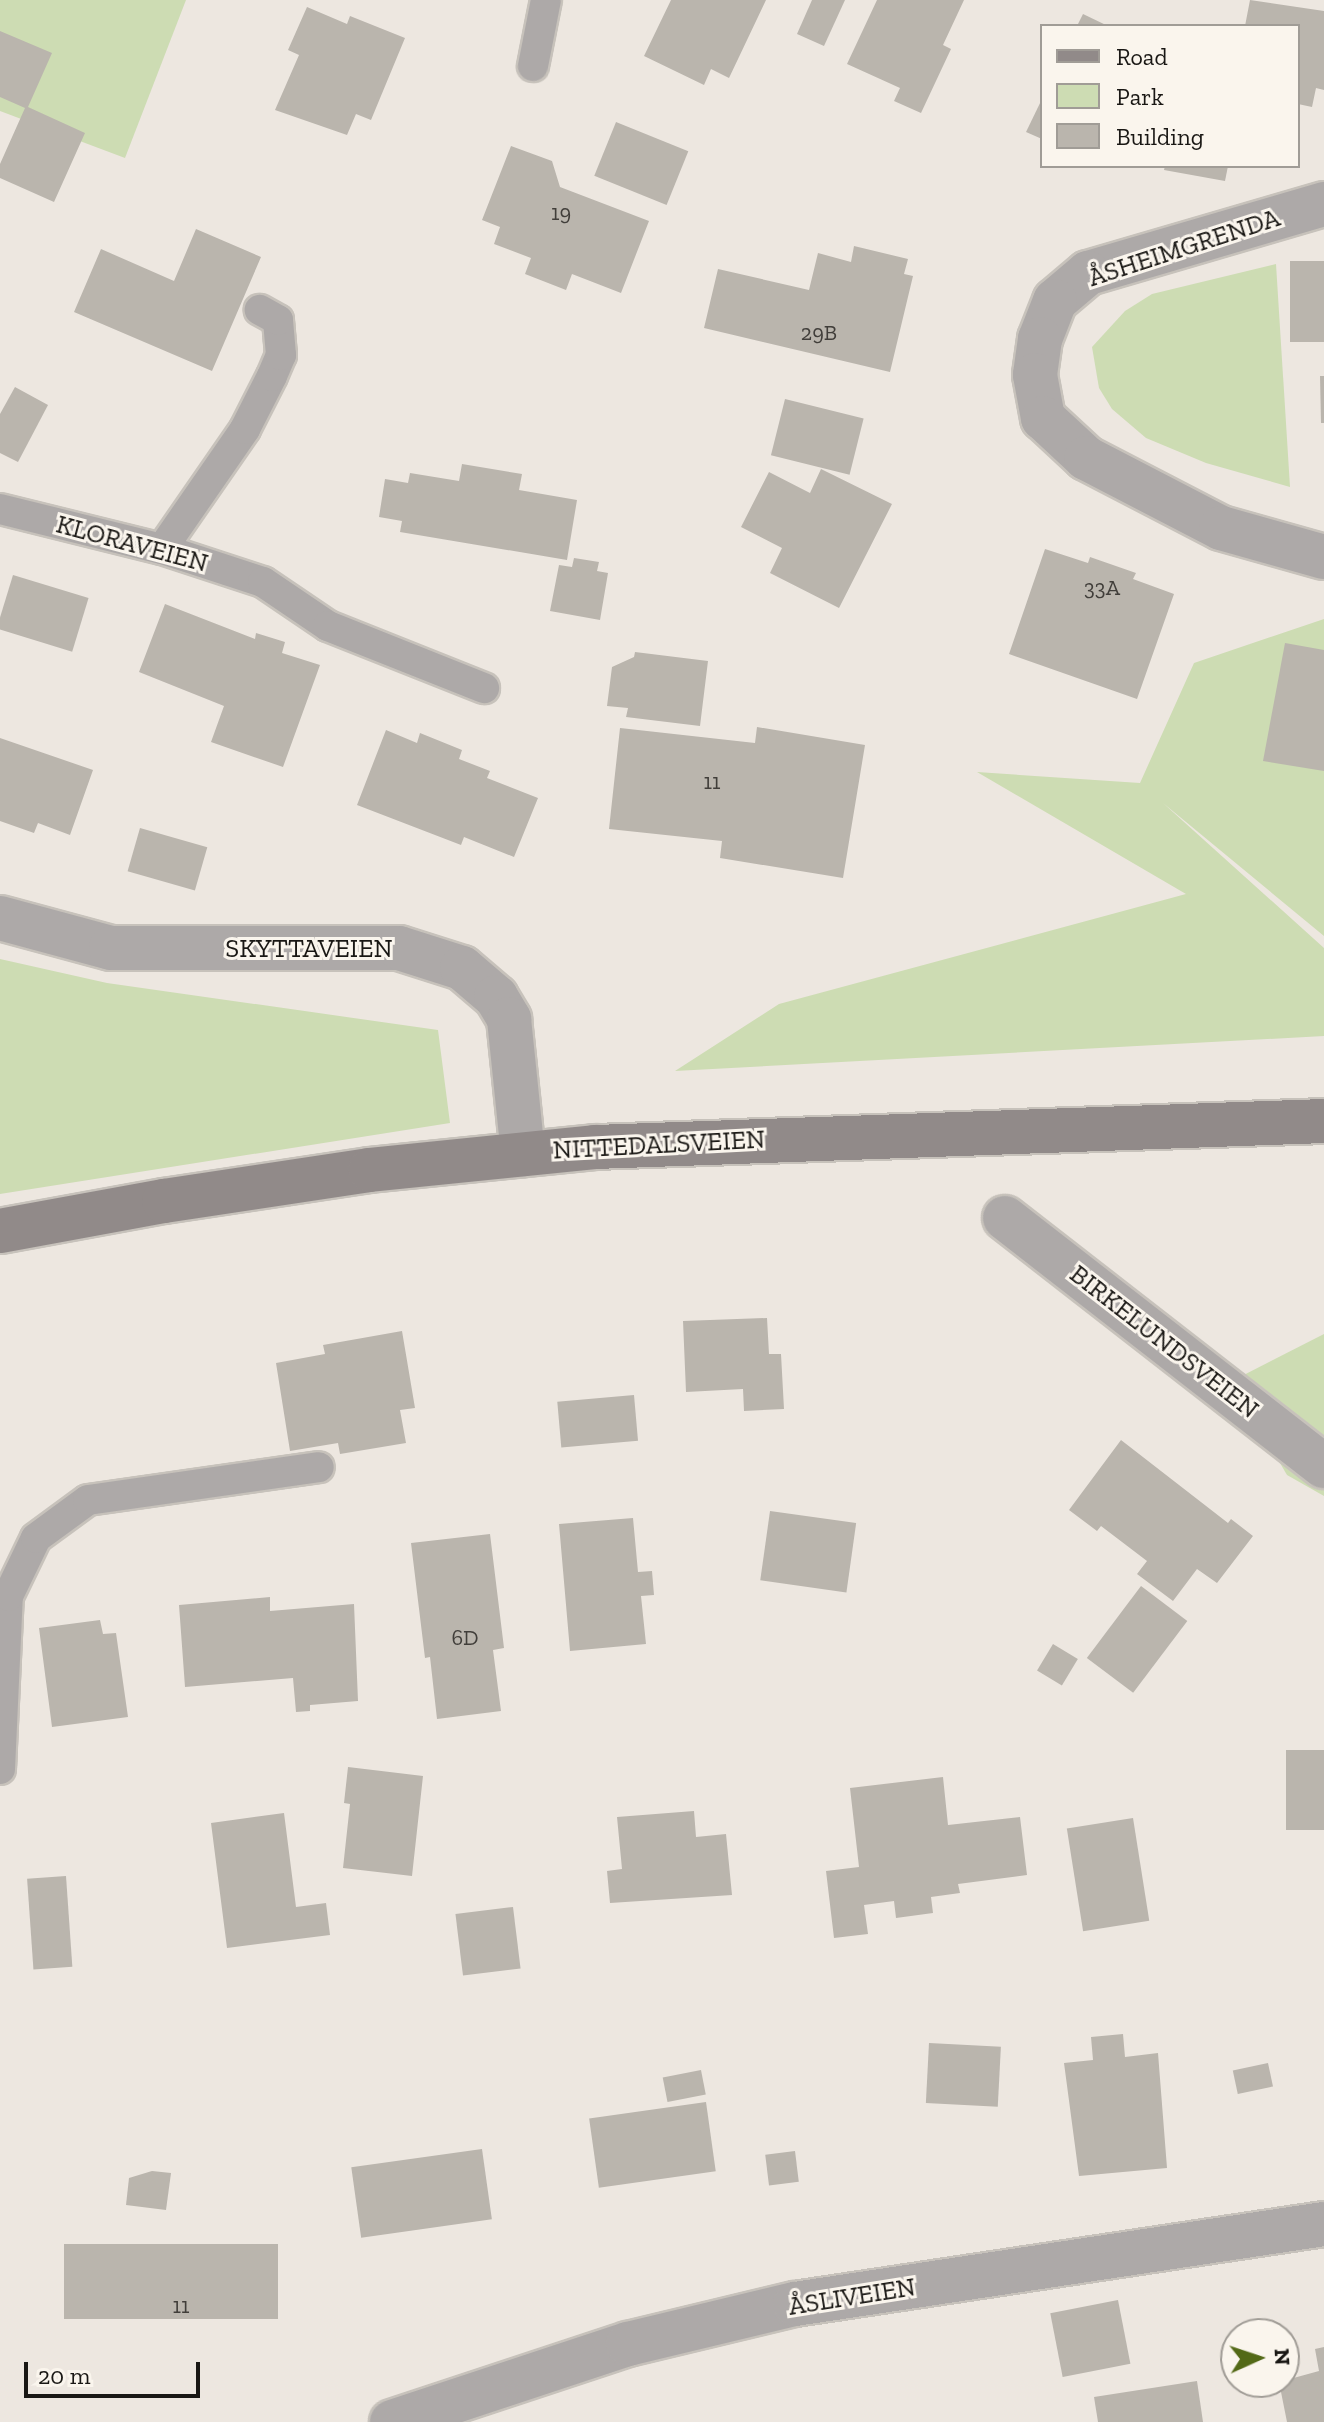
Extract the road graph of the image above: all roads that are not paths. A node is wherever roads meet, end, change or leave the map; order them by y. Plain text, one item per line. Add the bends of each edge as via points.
1 (546, 0) edge
2 (533, 66) dead end
3 (1324, 204) edge
4 (260, 310) dead end
5 (0, 509) edge
6 (162, 549) junction
7 (1324, 557) edge
8 (484, 688) dead end
9 (0, 918) edge
10 (1324, 1121) edge
11 (523, 1154) junction
12 (1005, 1218) dead end
13 (0, 1231) edge
14 (1324, 1466) edge
15 (319, 1467) dead end
16 (0, 1769) edge
17 (1324, 2224) edge
18 (392, 2422) edge

1 - 2 lane
3 - 7 street, ÅSHEIMGRENDA via 1088,273 1055,301 1040,339 1035,375 1043,418 1086,458 1221,528
4 - 6 lane via 278,320 281,355 245,429
5 - 6 lane, KLORAVEIEN
6 - 8 lane, KLORAVEIEN via 263,582 328,626
9 - 11 street, SKYTTAVEIEN via 111,948 399,948 462,968 496,997 509,1019
10 - 11 main road, NITTEDALSVEIEN via 672,1142
11 - 13 main road, NITTEDALSVEIEN via 268,1185
12 - 14 street, BIRKELUNDSVEIEN
15 - 16 lane via 88,1500 36,1538 8,1596
17 - 18 street, ÅSLIVEIEN via 795,2304 628,2344

